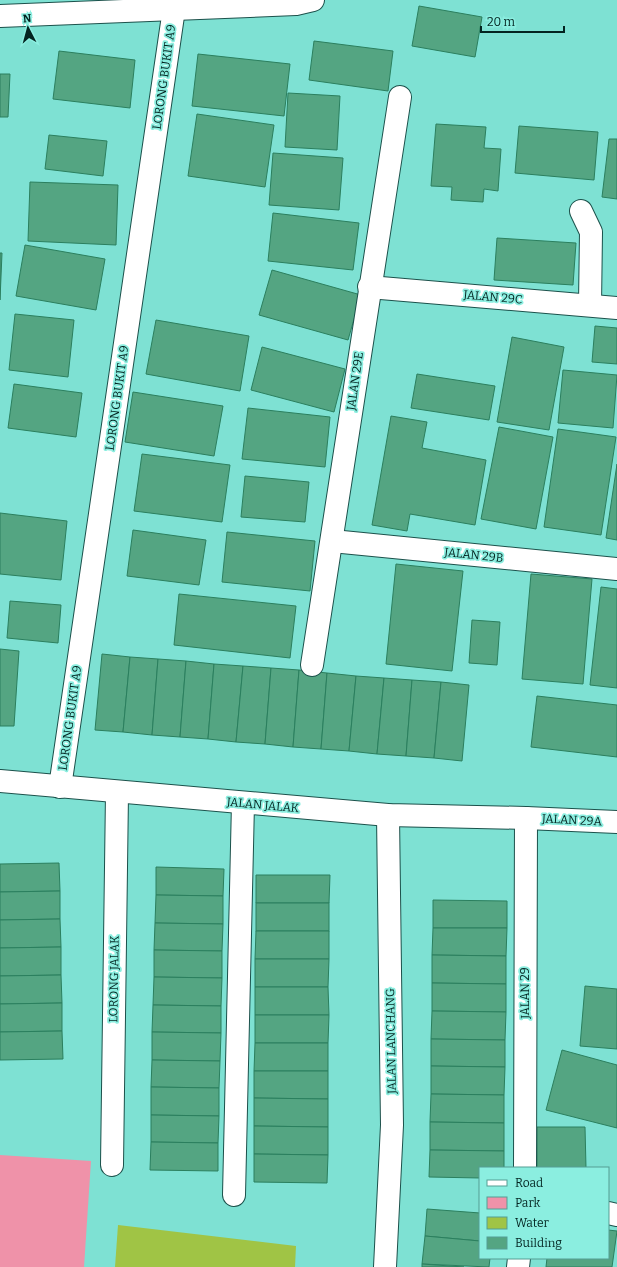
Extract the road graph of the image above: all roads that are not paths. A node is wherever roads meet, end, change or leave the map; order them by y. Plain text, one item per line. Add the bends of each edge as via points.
1 (313, 0) edge
2 (71, 7) edge
3 (174, 9) junction
4 (0, 16) edge
5 (400, 97) dead end
6 (581, 210) dead end
7 (370, 286) junction
8 (590, 305) junction
9 (617, 308) edge
10 (332, 541) junction
11 (617, 569) edge
12 (312, 666) dead end
13 (0, 781) edge
14 (60, 787) junction
15 (117, 793) junction
16 (242, 803) junction
17 (388, 815) junction
18 (526, 818) junction
19 (617, 822) edge
20 (112, 1165) dead end
21 (525, 1167) edge
22 (234, 1195) dead end
23 (385, 1267) edge

1 - 3 street via 296,4
2 - 3 street
2 - 4 street
3 - 14 street, LORONG BUKIT A9
5 - 7 street, JALAN 29E
6 - 8 street via 591,232
7 - 8 street, JALAN 29C
7 - 10 street, JALAN 29E
8 - 9 street, JALAN 29C
10 - 11 street, JALAN 29B
10 - 12 street, JALAN 29E
13 - 14 street, JALAN JALAK
14 - 15 street, JALAN JALAK
15 - 16 street, JALAN JALAK
15 - 20 street, LORONG JALAK
16 - 17 street, JALAN JALAK
16 - 22 street
17 - 18 street, JALAN JALAK
17 - 23 street, JALAN LANCHANG via 392,1125
18 - 19 street, JALAN 29A
18 - 21 street, JALAN 29

